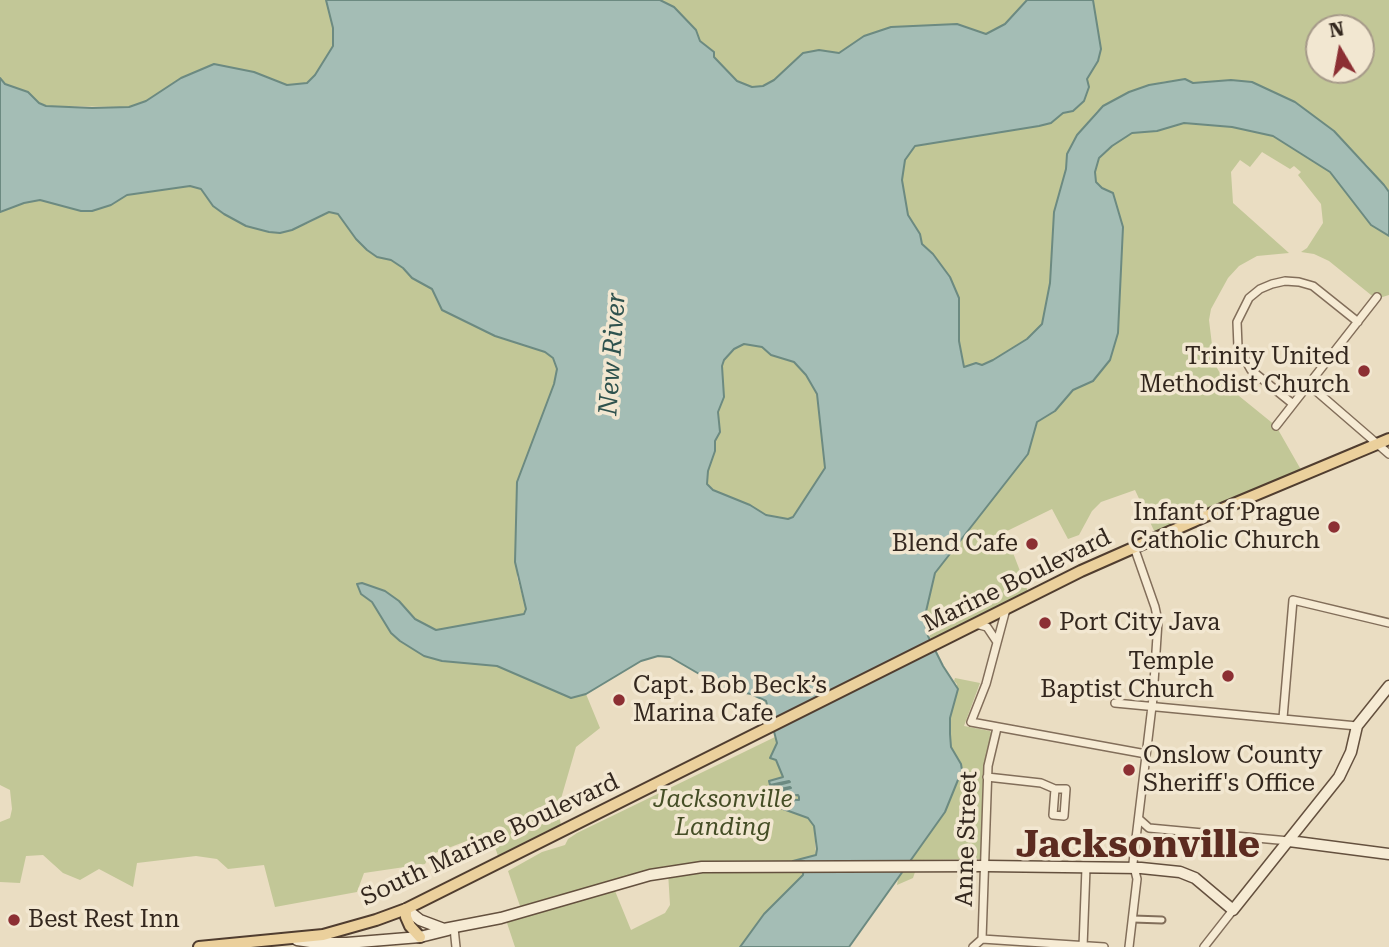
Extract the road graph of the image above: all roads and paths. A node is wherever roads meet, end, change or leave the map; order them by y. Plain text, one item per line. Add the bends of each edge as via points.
1 (1377, 298) dead end
2 (1358, 322) junction
3 (1307, 384) junction
4 (1293, 404) junction
5 (1276, 426) dead end
6 (1389, 439) edge
7 (1377, 444) junction
8 (1389, 454) edge
9 (1134, 547) junction
10 (1006, 609) junction
11 (1389, 623) edge
12 (976, 624) junction
13 (997, 642) junction
14 (1389, 686) edge
15 (1115, 703) dead end
16 (1152, 708) junction
17 (1283, 718) junction
18 (1357, 726) junction
19 (997, 728) junction
20 (746, 739) joint
21 (1146, 754) junction
22 (987, 777) junction
23 (1055, 789) dead end
24 (1139, 819) junction
25 (1289, 841) junction
26 (1389, 853) edge
27 (986, 866) junction
28 (1086, 868) junction
29 (1134, 872) junction
30 (406, 909) junction
31 (1233, 910) junction
32 (1133, 919) junction
33 (1162, 920) dead end
34 (454, 928) junction
35 (419, 937) junction
36 (289, 939) junction
37 (982, 939) junction
38 (1129, 945) edge
39 (1083, 946) edge
40 (199, 947) edge
41 (456, 947) edge
42 (973, 947) edge
43 (989, 947) edge
44 (1104, 947) edge
45 (1204, 947) edge

1 - 2 street
2 - 3 street
2 - 4 street via 1313,286 1299,282 1272,284 1248,298 1237,322 1238,347 1251,370
3 - 4 street
3 - 7 street
4 - 5 street
6 - 7 main road, Marine Boulevard
7 - 8 street
7 - 9 main road, Marine Boulevard
9 - 10 main road, Marine Boulevard
9 - 16 street via 1158,621
10 - 12 main road, Marine Boulevard
10 - 13 street
11 - 17 street via 1293,600
12 - 13 street via 987,627
12 - 20 main road, Marine Boulevard
13 - 19 street via 971,722
14 - 18 main road
15 - 16 street
16 - 17 street
16 - 21 street
17 - 18 street
18 - 25 main road via 1339,777
19 - 21 street
19 - 22 street, Anne Street
20 - 30 main road, South Marine Boulevard
21 - 24 street
22 - 23 street
22 - 27 street, Anne Street
24 - 25 street via 1149,828
24 - 29 street
25 - 26 main road
25 - 31 main road
27 - 28 main road
27 - 34 main road via 702,867 650,875
27 - 37 street, Anne Street
28 - 29 main road
28 - 39 street
29 - 31 main road via 1186,873
29 - 32 street
29 - 38 street
30 - 34 main road via 434,926
30 - 35 main road via 410,926
30 - 36 main road, South Marine Boulevard via 323,935
31 - 45 street
32 - 33 street
32 - 38 street
34 - 35 main road
34 - 41 street
35 - 36 main road via 347,943
36 - 40 main road, South Marine Boulevard
37 - 39 street
37 - 42 street, Anne Street
37 - 43 street
39 - 44 street

